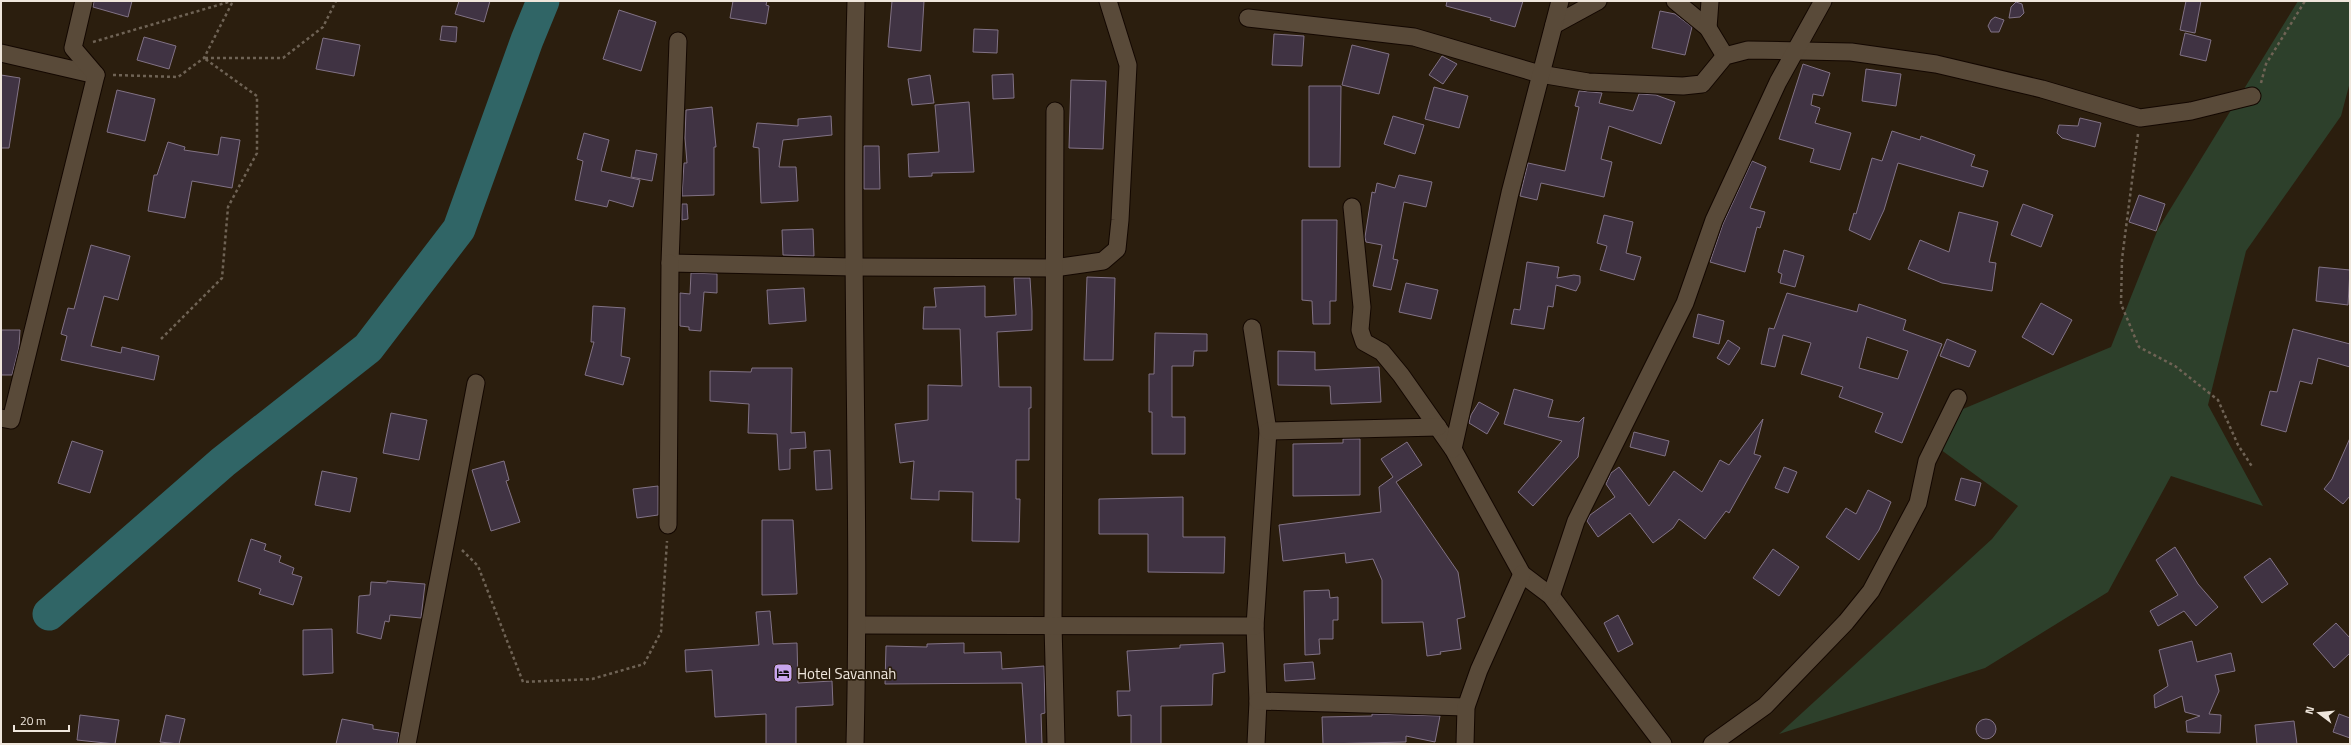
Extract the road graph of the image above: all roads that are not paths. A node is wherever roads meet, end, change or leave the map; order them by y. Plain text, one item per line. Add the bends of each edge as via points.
1 (84, 1) edge
2 (856, 1) edge
3 (1108, 1) edge
4 (1560, 1) edge
5 (1598, 1) edge
6 (1675, 1) edge
7 (1710, 1) edge
8 (1823, 1) edge
9 (1248, 18) dead end
10 (1554, 25) junction
11 (1708, 28) junction
12 (678, 41) dead end
13 (1796, 51) junction
14 (1, 53) edge
15 (1725, 56) junction
16 (1540, 74) junction
17 (96, 75) junction
18 (2252, 96) road end
19 (1055, 111) dead end
20 (1352, 208) dead end
21 (670, 263) junction
22 (853, 267) junction
23 (1054, 268) junction
24 (1252, 328) dead end
25 (476, 382) dead end
26 (1958, 398) dead end
27 (1, 418) edge
28 (1438, 427) junction
29 (1268, 431) junction
30 (1453, 449) junction
31 (668, 525) road end
32 (1522, 574) junction
33 (1551, 596) junction
34 (1053, 624) junction
35 (858, 625) junction
36 (1256, 626) junction
37 (1258, 701) junction
38 (1466, 707) junction
39 (407, 744) edge
40 (855, 744) edge
41 (1056, 744) edge
42 (1256, 744) edge
43 (1465, 744) edge
44 (1663, 744) edge
45 (1712, 744) edge

1 - 17 street via 73,48
2 - 22 street
3 - 23 street via 1128,65 1117,249 1103,261
4 - 10 street
5 - 10 street
6 - 11 street
7 - 11 street
8 - 13 street
9 - 16 street via 1414,37
10 - 16 street
11 - 15 street
12 - 21 street
13 - 15 street via 1748,50
13 - 18 street via 1851,52 1936,64 2042,89 2140,118 2191,111
13 - 33 street via 1778,82 1714,220 1685,303 1576,521
14 - 17 street
15 - 16 street via 1702,84 1588,82
16 - 30 street via 1510,193
17 - 27 street via 11,420
19 - 23 street
20 - 28 street via 1362,307 1360,330 1364,342 1382,352
21 - 22 street
21 - 31 street
22 - 23 street
22 - 35 street
23 - 34 street
24 - 29 street
25 - 39 street
26 - 45 street via 1927,461 1918,503 1871,591 1846,622 1765,706
28 - 29 street
28 - 30 street
29 - 36 street
30 - 32 street
32 - 33 street
32 - 38 street via 1479,670
33 - 44 street
34 - 35 street
34 - 36 street
34 - 41 street
35 - 40 street
36 - 37 street
37 - 38 street
37 - 42 street
38 - 43 street

